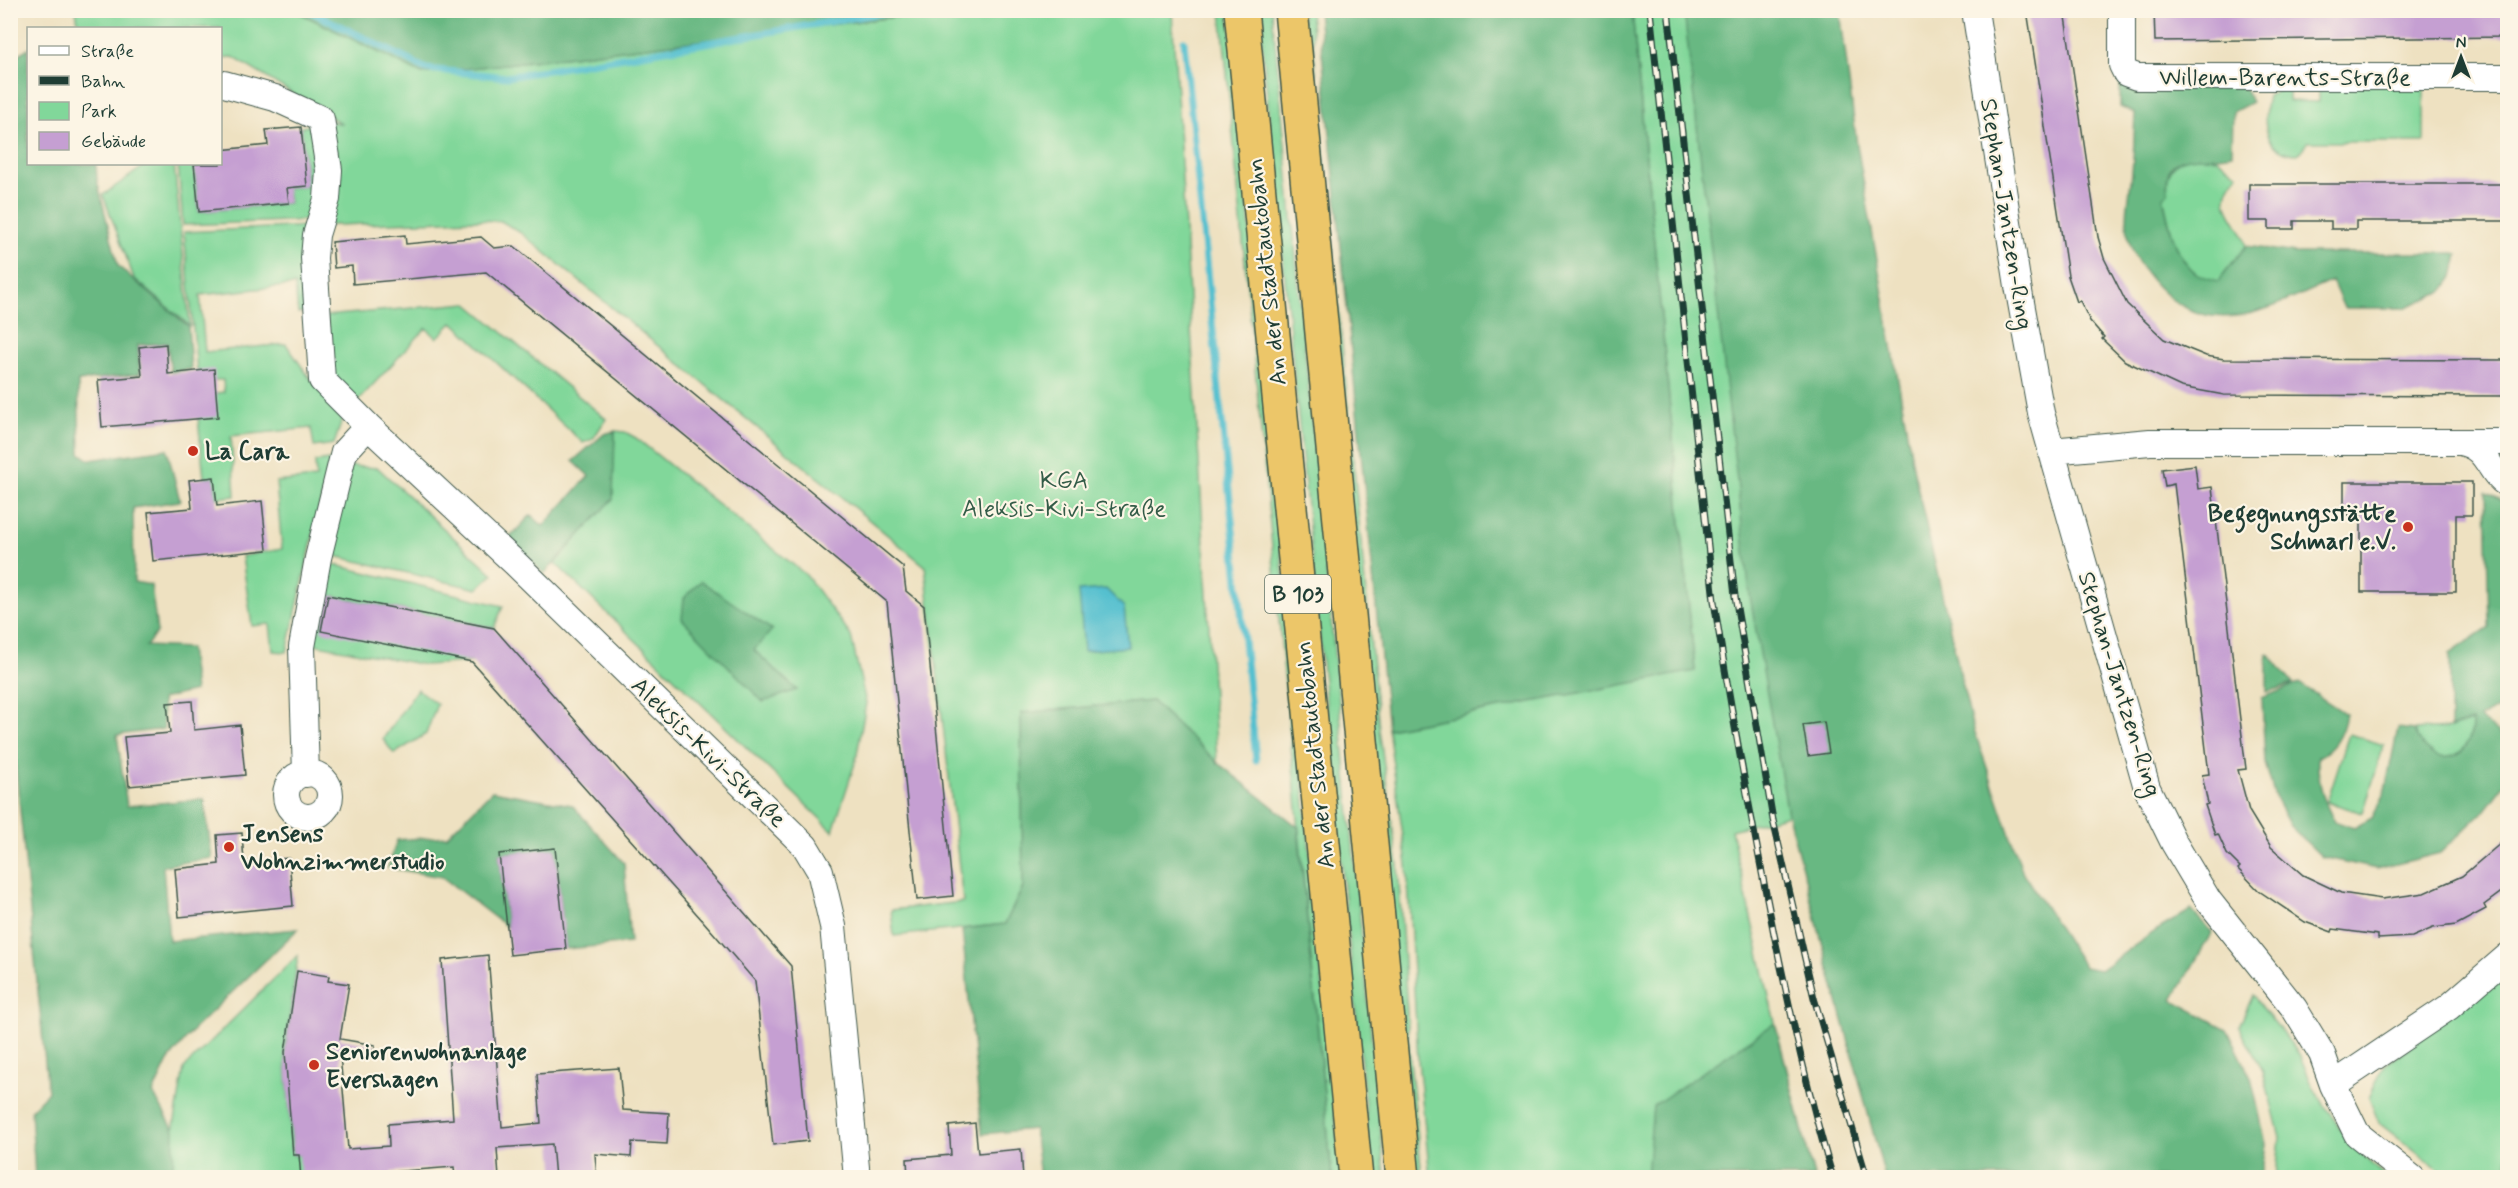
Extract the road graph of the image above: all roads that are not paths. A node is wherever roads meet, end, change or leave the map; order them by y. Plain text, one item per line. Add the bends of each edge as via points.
1 (1241, 10) edge
2 (1291, 10) edge
3 (1975, 10) edge
4 (2122, 10) edge
5 (2508, 77) edge
6 (224, 84) dead end
7 (368, 426) junction
8 (2457, 441) junction
9 (2508, 441) edge
10 (2051, 451) junction
11 (2508, 485) edge
12 (306, 774) dead end
13 (2508, 956) edge
14 (2333, 1085) junction
15 (857, 1178) edge
16 (1356, 1178) edge
17 (1403, 1178) edge
18 (2412, 1178) edge

1 - 16 highway, An der Stadtautobahn / B 103
2 - 17 highway, An der Stadtautobahn / B 103
3 - 10 street, Stephan-Jantzen-Ring via 2028,346
4 - 5 street, Willem-Barents-Straße via 2122,65 2126,73 2137,77
6 - 7 street, Aleksis-Kivi-Straße via 275,98 321,119 329,170 314,258 322,380
7 - 12 street via 344,452 318,558 302,647
7 - 15 street, Aleksis-Kivi-Straße via 515,563 805,846 820,871 833,926
8 - 9 street
8 - 10 street via 2150,441
8 - 11 street via 2480,450
10 - 14 street, Stephan-Jantzen-Ring via 2147,788 2208,900 2294,1008 2322,1054
13 - 14 street via 2449,1007
14 - 18 street, Stephan-Jantzen-Ring via 2357,1134

